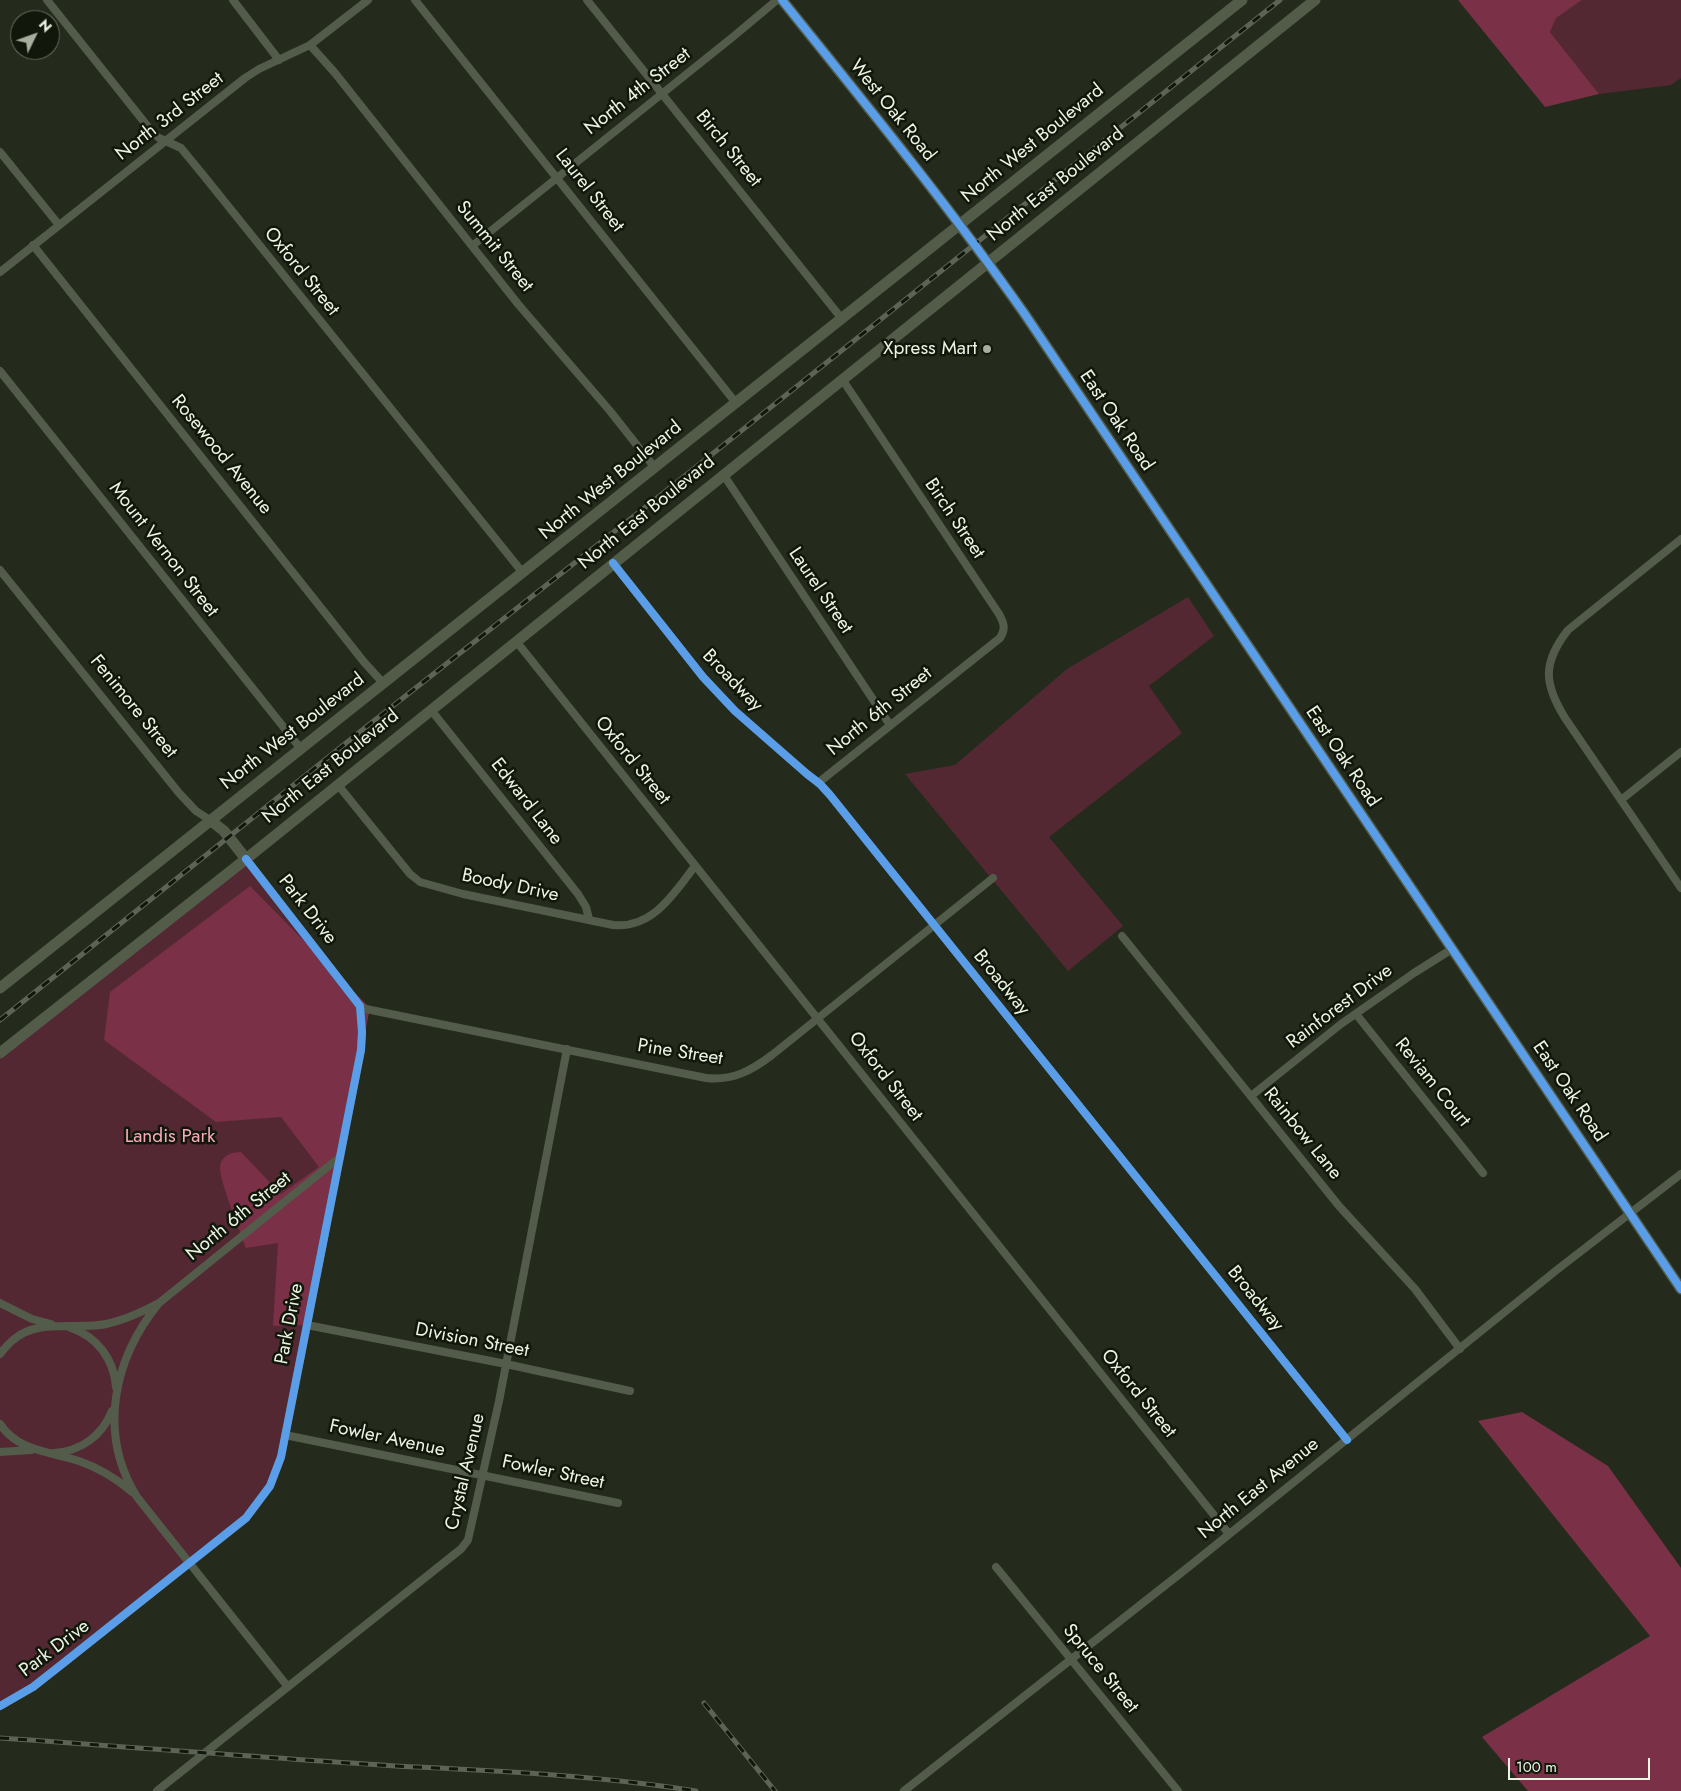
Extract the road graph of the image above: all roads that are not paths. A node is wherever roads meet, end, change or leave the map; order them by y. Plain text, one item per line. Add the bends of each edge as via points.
1 (46, 0) edge
2 (233, 0) edge
3 (368, 0) edge
4 (415, 0) edge
5 (588, 0) edge
6 (776, 0) edge
7 (782, 0) edge
8 (1242, 0) edge
9 (1315, 0) edge
10 (310, 44) junction
11 (279, 60) junction
12 (662, 93) junction
13 (165, 140) junction
14 (0, 152) edge
15 (557, 177) junction
16 (59, 225) junction
17 (960, 225) junction
18 (974, 243) joint
19 (33, 245) junction
20 (472, 246) junction
21 (988, 262) junction
22 (0, 272) edge
23 (842, 319) junction
24 (0, 371) edge
25 (842, 379) junction
26 (736, 403) junction
27 (654, 468) junction
28 (723, 474) junction
29 (1681, 540) edge
30 (613, 563) junction
31 (0, 570) edge
32 (523, 573) junction
33 (516, 641) junction
34 (962, 668) joint
35 (384, 684) junction
36 (431, 710) junction
37 (890, 725) junction
38 (300, 749) junction
39 (1681, 752) edge
40 (818, 783) junction
41 (338, 784) junction
42 (1620, 800) junction
43 (210, 820) junction
44 (246, 859) junction
45 (695, 866) junction
46 (992, 878) dead end
47 (1681, 888) edge
48 (588, 919) junction
49 (934, 925) junction
50 (1122, 936) dead end
51 (1452, 949) junction
52 (0, 988) edge
53 (360, 1006) junction
54 (1356, 1014) junction
55 (818, 1018) junction
56 (567, 1049) junction
57 (0, 1054) edge
58 (1251, 1096) junction
59 (340, 1156) junction
60 (1483, 1173) dead end
61 (1681, 1174) edge
62 (1630, 1213) junction
63 (1681, 1289) edge
64 (0, 1303) edge
65 (159, 1303) junction
66 (307, 1325) junction
67 (57, 1326) junction
68 (1460, 1349) junction
69 (0, 1354) edge
70 (506, 1364) junction
71 (630, 1391) dead end
72 (115, 1403) junction
73 (0, 1424) edge
74 (286, 1435) junction
75 (1347, 1440) junction
76 (36, 1450) junction
77 (0, 1452) edge
78 (482, 1475) junction
79 (137, 1497) junction
80 (618, 1503) dead end
81 (1229, 1534) junction
82 (190, 1564) junction
83 (996, 1567) dead end
84 (1071, 1659) junction
85 (288, 1688) junction
86 (0, 1706) edge
87 (157, 1791) edge
88 (904, 1791) edge
89 (1178, 1791) edge

1 - 13 street, Oxford Street via 153,133
2 - 11 street
3 - 10 street, North 3rd Street
4 - 15 street, Laurel Street
5 - 12 street, Birch Street
6 - 12 street, North 4th Street
7 - 17 main road, West Oak Road
8 - 17 main road, North West Boulevard
9 - 21 main road, North East Boulevard
10 - 11 street, North 3rd Street
10 - 20 street, Summit Street
11 - 13 street, North 3rd Street via 245,78
12 - 15 street, North 4th Street
12 - 23 street, Birch Street
13 - 16 street, North 3rd Street
13 - 32 street, Oxford Street via 181,148
14 - 16 street
15 - 20 street, North 4th Street
15 - 26 street, Laurel Street
16 - 19 street, North 3rd Street
17 - 18 main road, West Oak Road
17 - 23 main road, North West Boulevard
18 - 21 main road, East Oak Road
19 - 22 street, North 3rd Street
19 - 35 street, Rosewood Avenue
20 - 27 street, Summit Street
21 - 25 main road, North East Boulevard
21 - 51 main road, East Oak Road
23 - 26 main road, North West Boulevard
24 - 38 street, Mount Vernon Street
25 - 28 main road, North East Boulevard
25 - 34 street, Birch Street via 1004,623 1000,638
26 - 27 main road, North West Boulevard
27 - 32 main road, North West Boulevard
28 - 30 main road, North East Boulevard
28 - 37 street, Laurel Street
29 - 42 street via 1568,630 1549,661 1550,684 1559,708
30 - 33 main road, North East Boulevard
30 - 40 street, Broadway via 703,677 735,711
31 - 43 street, Fenimore Street via 179,793 196,812
32 - 35 main road, North West Boulevard
33 - 36 main road, North East Boulevard
33 - 45 street, Oxford Street
34 - 37 street, North 6th Street
35 - 38 main road, North West Boulevard
36 - 41 main road, North East Boulevard
36 - 48 street, Edward Lane via 578,894 586,907
37 - 40 street, North 6th Street
38 - 43 main road, North West Boulevard
39 - 42 street
40 - 49 street, Broadway
41 - 44 main road, North East Boulevard
41 - 48 street, Boody Drive via 405,869 420,882
42 - 47 street
43 - 44 main road, Fenimore Street via 224,831
43 - 52 main road, North West Boulevard
44 - 53 street, Park Drive
44 - 57 main road, North East Boulevard
45 - 48 street, Boody Drive via 666,902 644,920 623,926
45 - 55 street, Oxford Street
46 - 49 street, Pine Street
49 - 55 street, Pine Street
49 - 75 street, Broadway
50 - 58 street, Rainbow Lane
51 - 54 street, Rainforest Drive
51 - 62 main road, East Oak Road
53 - 56 street, Pine Street
53 - 59 street, Park Drive via 360,1050
54 - 58 street, Rainforest Drive
54 - 60 street, Reviam Court
55 - 56 street, Pine Street via 757,1067 741,1075 723,1078 706,1078
55 - 81 street, Oxford Street
56 - 70 street, Crystal Avenue
58 - 68 street, Rainbow Lane via 1340,1206 1415,1289
59 - 65 street, North 6th Street
59 - 66 street, Park Drive
61 - 62 street, North East Avenue
62 - 63 main road, East Oak Road
62 - 68 street, North East Avenue
64 - 67 street via 32,1319
65 - 67 street, North 6th Street via 131,1317 106,1324
65 - 72 street, North 6th Street via 130,1347
66 - 70 street, Division Street
66 - 74 street, Park Drive
67 - 69 street, North 6th Street via 31,1330 13,1339
67 - 72 street via 82,1333 104,1351 115,1377
68 - 75 street, North East Avenue
70 - 71 street, Division Street
70 - 78 street, Crystal Avenue
72 - 76 street, North 6th Street via 102,1429 83,1445 62,1452
72 - 79 street via 114,1428 118,1448 126,1478
73 - 76 street via 15,1440
74 - 78 street, Fowler Avenue
74 - 82 street, Park Drive via 275,1477 265,1495 246,1518
75 - 81 street, North East Avenue
76 - 77 street, North 6th Street
76 - 79 street via 98,1468
78 - 80 street, Fowler Street
78 - 85 street, Crystal Avenue via 468,1540 461,1549
79 - 82 street
81 - 84 street, North East Avenue
82 - 85 street
82 - 86 street, Park Drive via 40,1682
83 - 84 street, Spruce Street
84 - 88 street, North East Avenue
84 - 89 street, Spruce Street
85 - 87 street, Crystal Avenue

